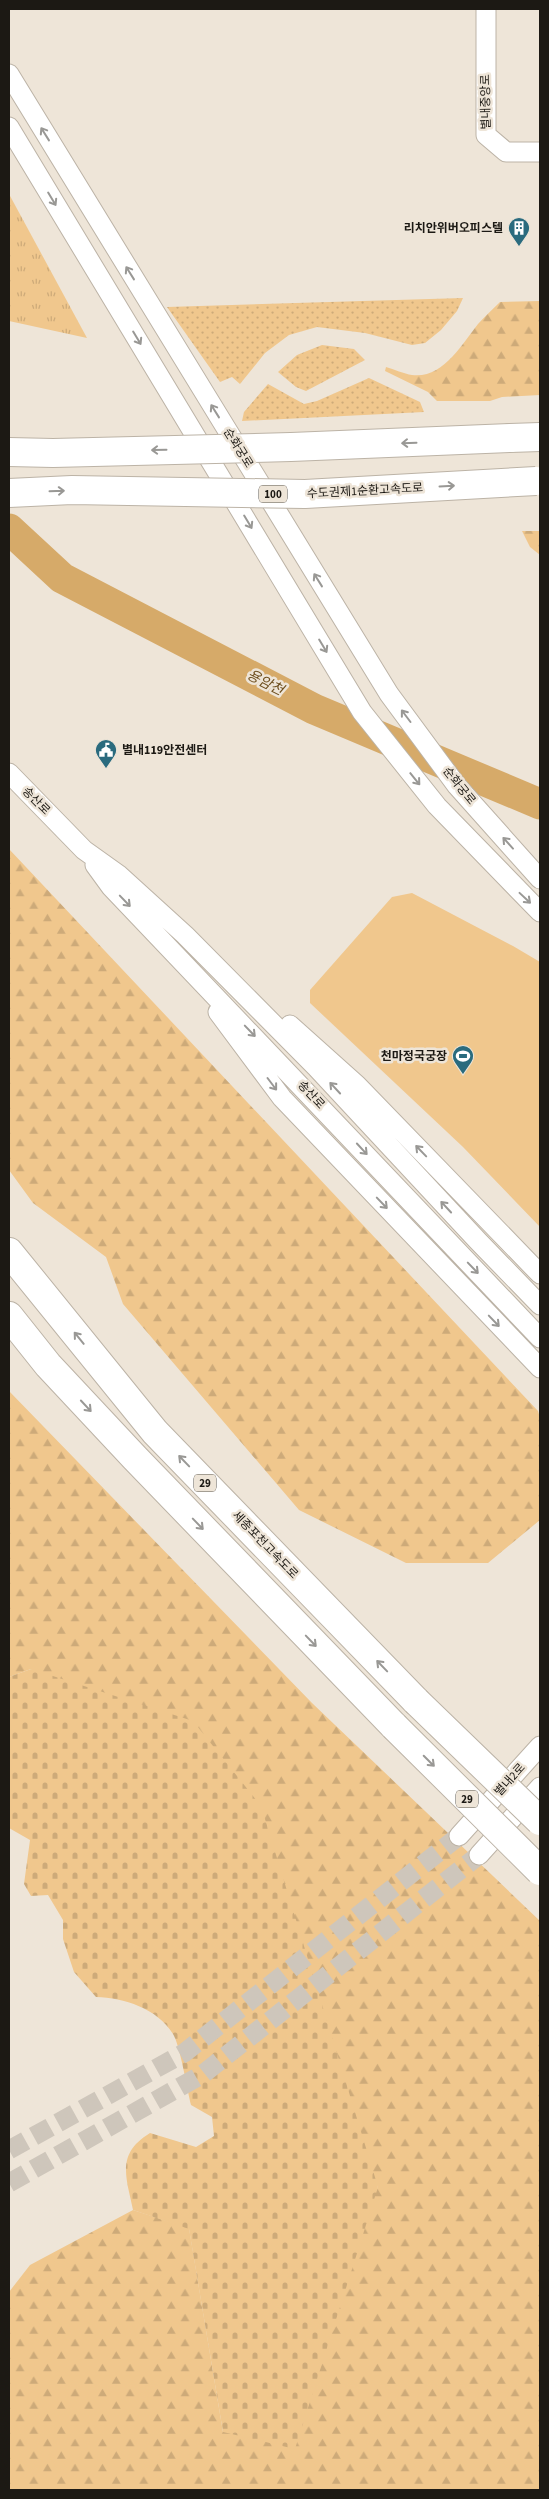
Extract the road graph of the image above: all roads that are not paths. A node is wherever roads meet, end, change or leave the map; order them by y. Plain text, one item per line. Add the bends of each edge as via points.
1 (486, 9) edge
2 (9, 74) edge
3 (9, 127) edge
4 (540, 152) edge
5 (540, 437) edge
6 (9, 452) edge
7 (538, 481) edge
8 (9, 493) edge
9 (9, 773) edge
10 (84, 850) junction
11 (540, 879) edge
12 (540, 912) edge
13 (185, 935) junction
14 (169, 947) junction
15 (9, 1252) edge
16 (540, 1274) edge
17 (540, 1305) edge
18 (9, 1316) edge
19 (540, 1338) edge
20 (540, 1368) edge
21 (540, 1746) edge
22 (540, 1787) edge
23 (540, 1821) edge
24 (459, 1836) tunnel mouth
25 (479, 1855) tunnel mouth
26 (540, 1871) edge

1 - 4 street, 별내중앙로 via 486,135 506,152
11 -> 2 street, 순화궁로 via 457,786 389,694
3 -> 12 street via 362,712 437,806
5 -> 6 highway, bridge via 291,447
8 -> 7 highway, 수도권제1순환고속도로 / 100, bridge via 72,490 306,494
9 - 10 street, 송산로
10 - 13 street, 송산로 via 119,875
10 -> 14 street, 송산로 via 111,887
16 -> 13 street via 357,1085
17 -> 13 street, 송산로 via 316,1067
14 -> 19 street, 송산로
14 -> 20 street via 282,1098
23 -> 15 highway, 세종포천고속도로 / 29, bridge via 416,1701 155,1432
18 -> 26 highway, 29, bridge via 48,1365 128,1451 394,1726
21 - 24 street, 별내2로
22 - 25 street

